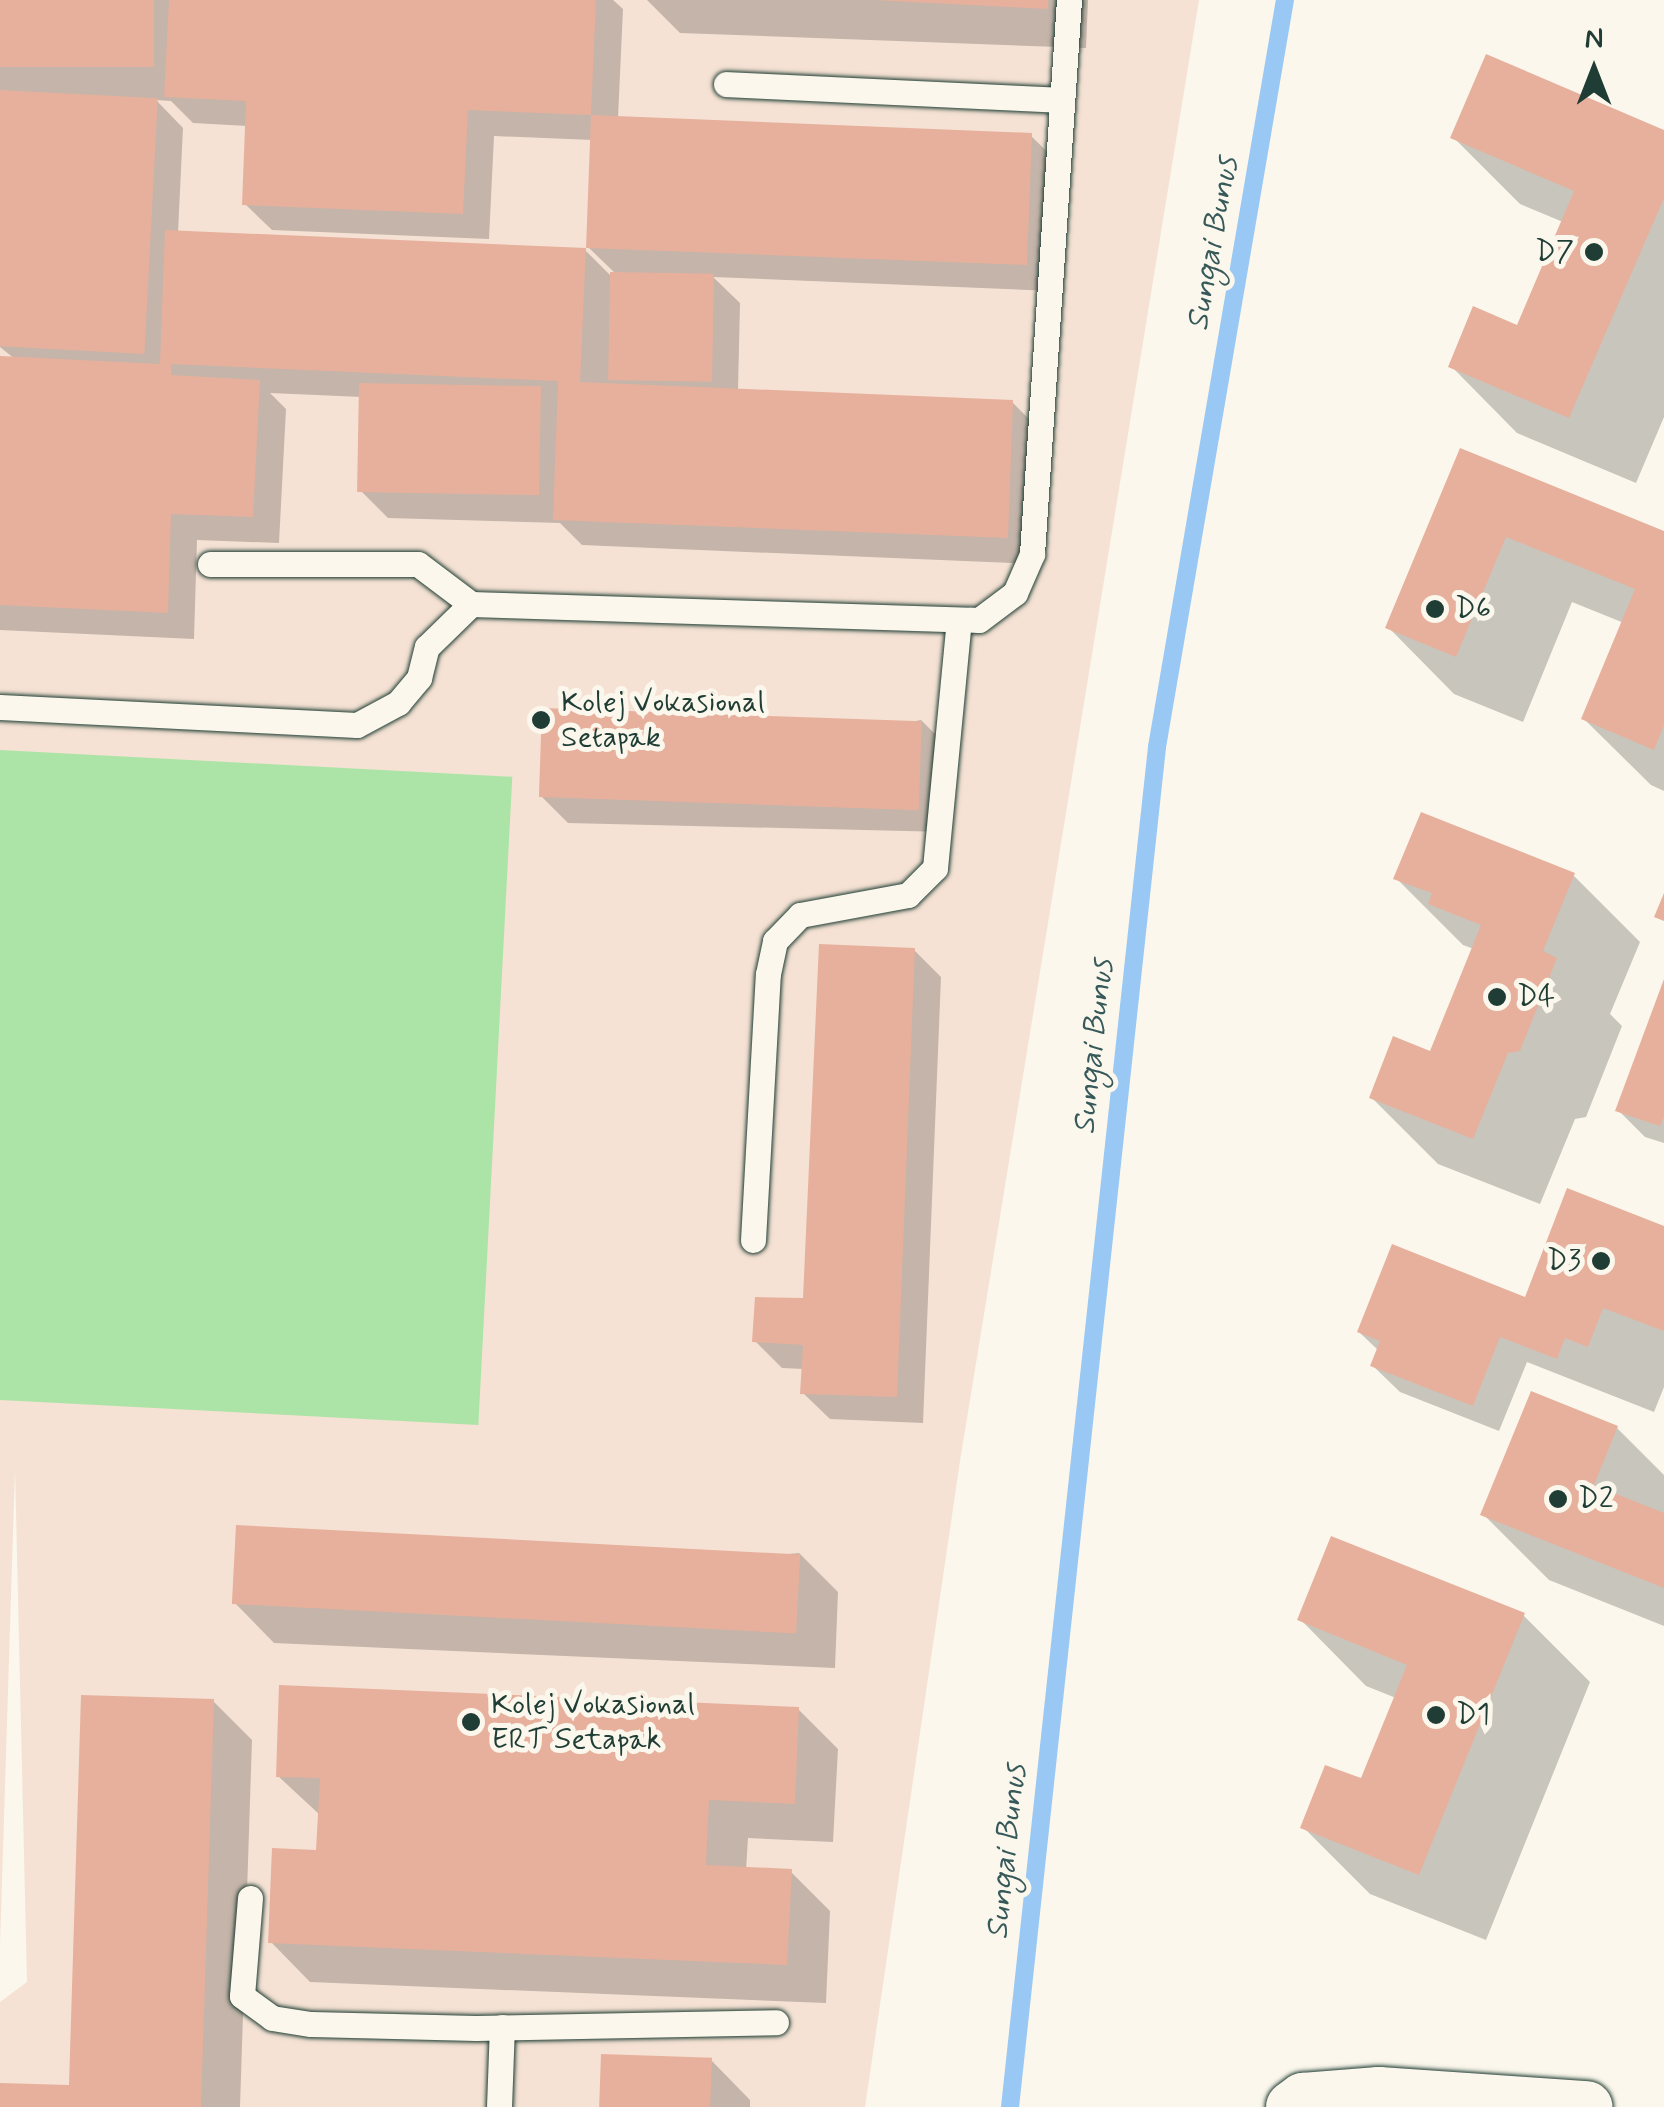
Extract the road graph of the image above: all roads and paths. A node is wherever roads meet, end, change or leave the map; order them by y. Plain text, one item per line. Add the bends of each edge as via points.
1 (1068, 0) edge
2 (726, 84) dead end
3 (1062, 100) junction
4 (210, 564) dead end
5 (471, 604) junction
6 (959, 620) junction
7 (0, 707) edge
8 (754, 1240) dead end
9 (250, 1898) dead end
10 (776, 2022) dead end
11 (502, 2027) junction
12 (499, 2107) edge
13 (1292, 2107) edge
14 (1587, 2107) edge

1 - 3 lane
2 - 3 lane
3 - 6 lane via 1032,554 1015,593 979,620
4 - 5 lane via 418,564
5 - 6 lane
5 - 7 lane via 426,647 419,678 398,703 356,725
6 - 8 lane via 935,868 908,895 800,914 774,941
9 - 11 lane via 242,1996 272,2018
10 - 11 lane
11 - 12 lane
13 - 14 street via 1303,2099 1379,2092

